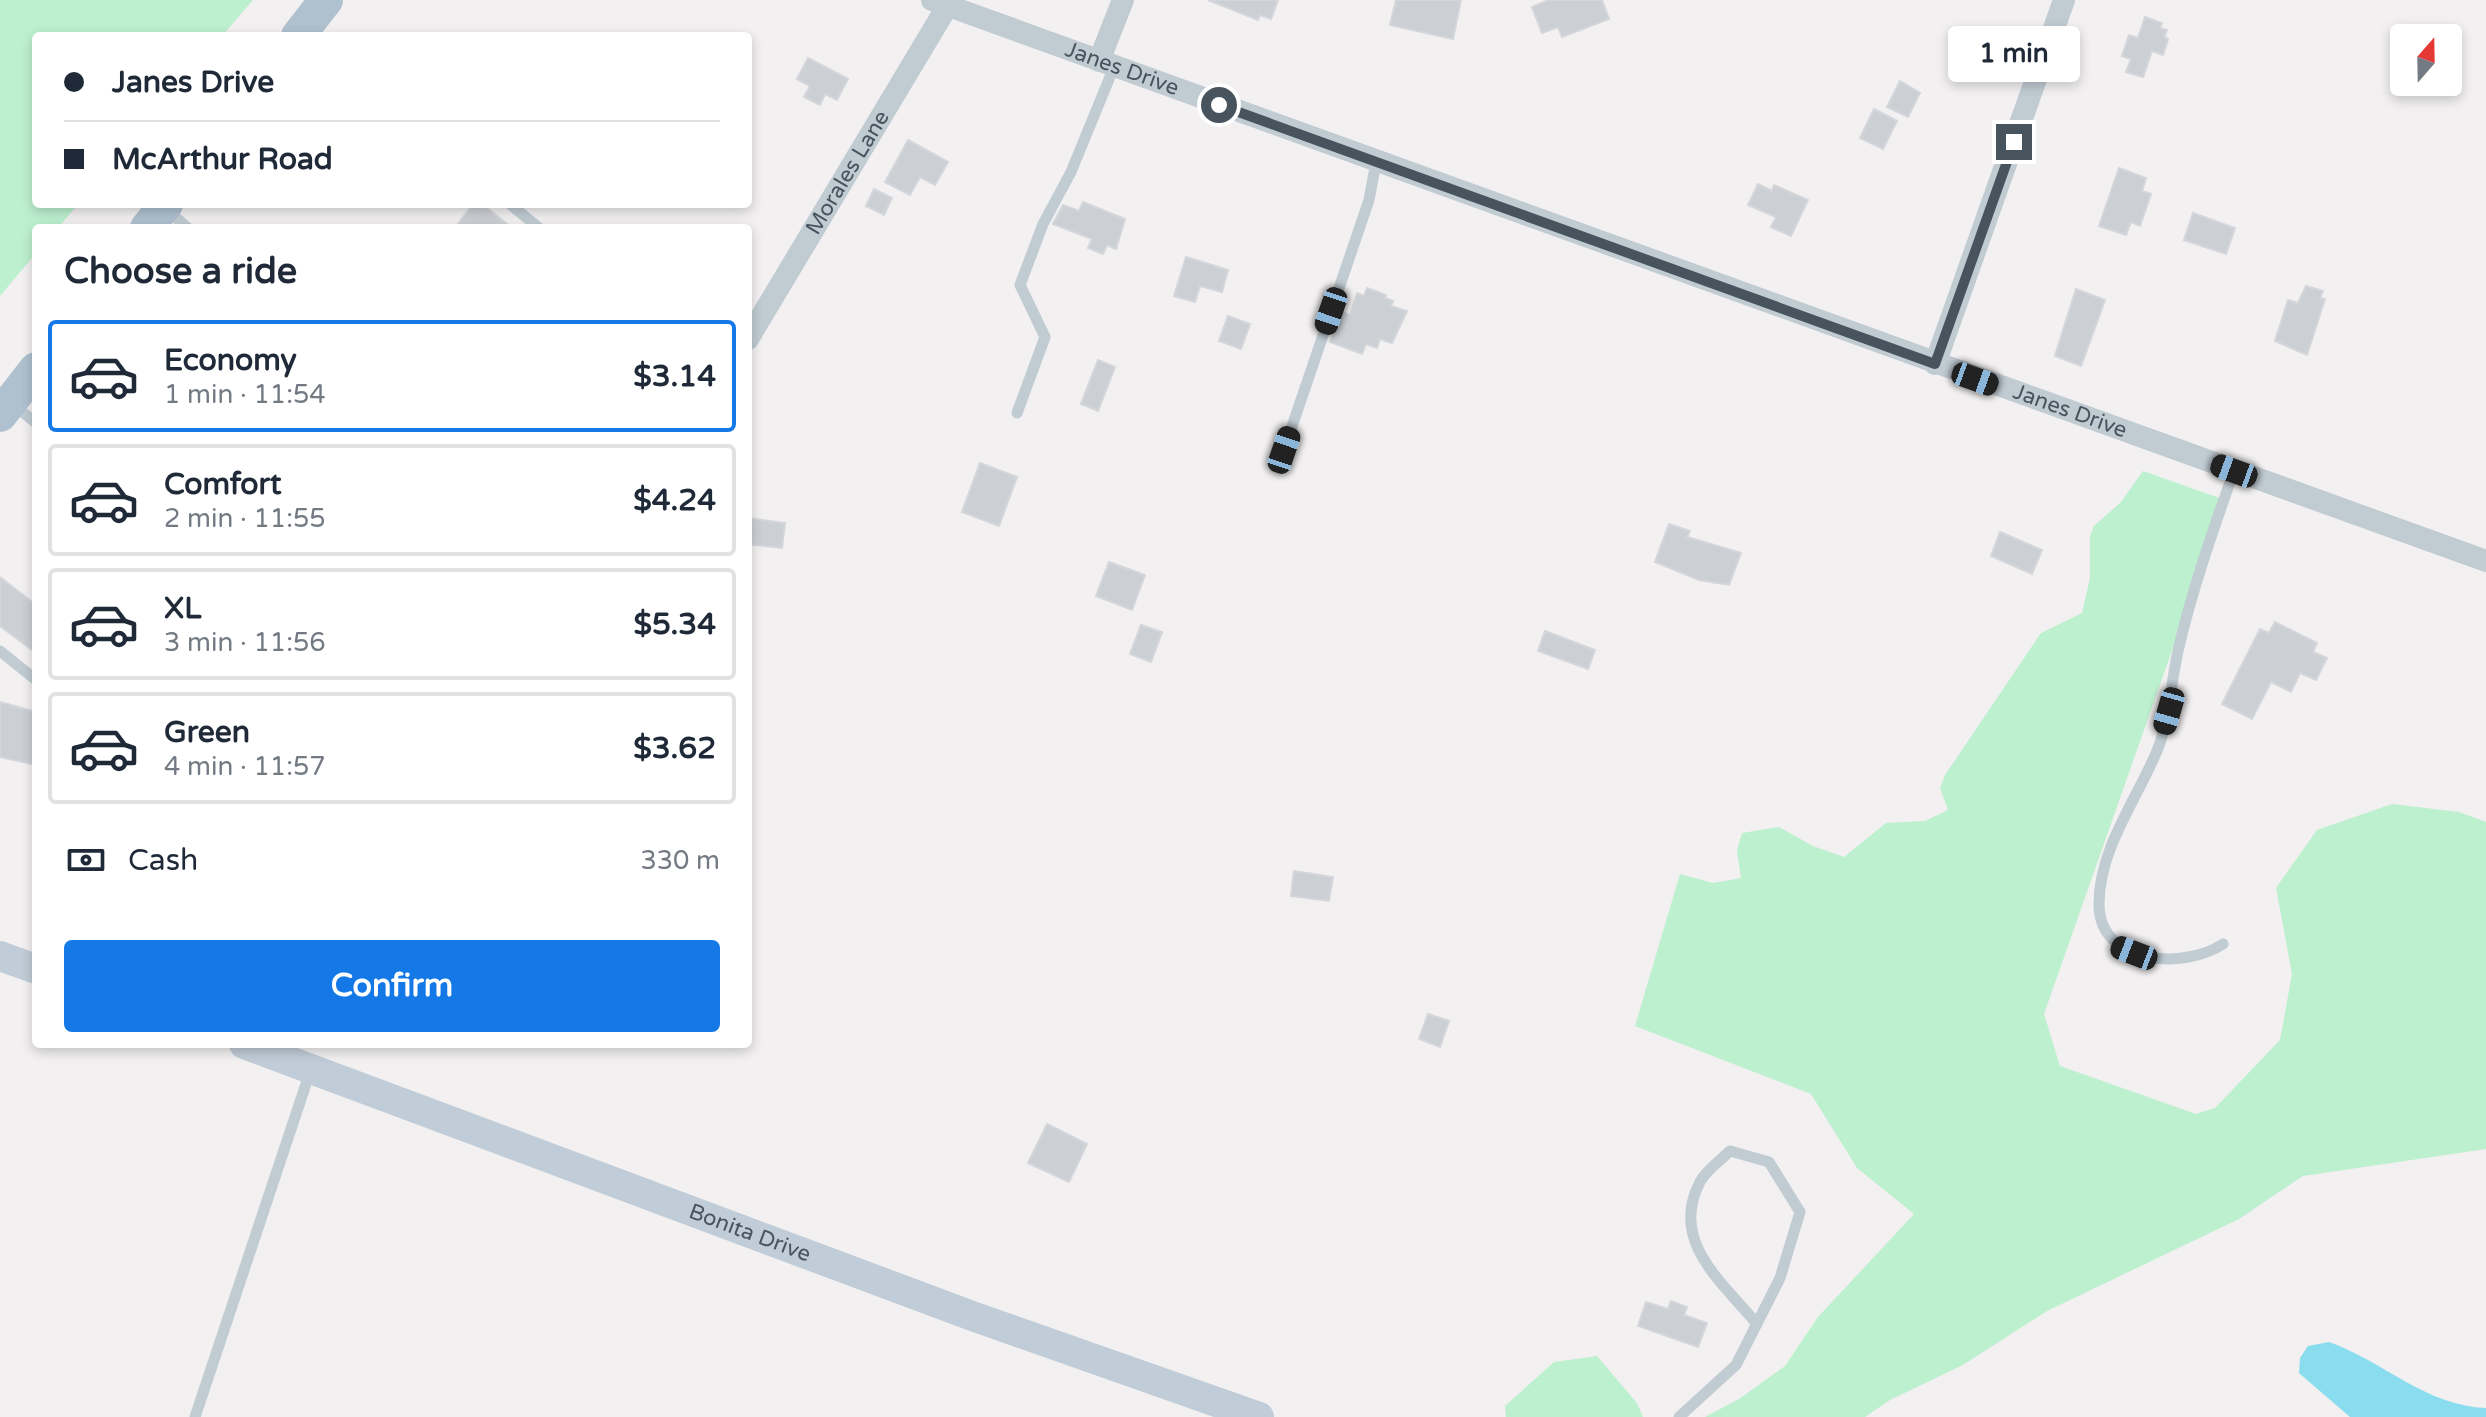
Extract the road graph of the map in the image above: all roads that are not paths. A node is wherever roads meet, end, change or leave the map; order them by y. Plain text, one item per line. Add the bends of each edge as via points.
1 (326, 0) edge
2 (1123, 0) edge
3 (2064, 0) edge
4 (940, 3) edge
5 (301, 32) edge
6 (1106, 64) junction
7 (1376, 162) junction
8 (515, 208) edge
9 (534, 224) edge
10 (752, 332) edge
11 (1935, 364) junction
12 (32, 378) edge
13 (1017, 413) dead end
14 (15, 414) edge
15 (1284, 450) dead end
16 (2234, 471) junction
17 (2486, 561) edge
18 (0, 651) edge
19 (32, 677) edge
20 (2223, 944) dead end
21 (0, 956) edge
22 (32, 968) edge
23 (255, 1048) edge
24 (311, 1068) junction
25 (1757, 1324) junction
26 (195, 1417) edge
27 (1259, 1417) edge
28 (1679, 1417) edge

1 - 5 main road
2 - 6 street
3 - 11 street
4 - 6 street, Janes Drive
4 - 10 street, Morales Lane
6 - 7 street, Janes Drive
6 - 13 lane via 1071,172 1043,224 1020,285 1045,337
7 - 11 street, Janes Drive
7 - 15 lane via 1369,200
8 - 9 lane
11 - 16 street, Janes Drive
12 - 14 main road
16 - 17 street, Janes Drive
16 - 20 lane via 2178,651 2159,744 2116,834 2099,905 2111,937 2134,953 2190,959
18 - 19 lane
21 - 22 street
23 - 24 street, Bonita Drive
24 - 26 lane
24 - 27 street, Bonita Drive via 975,1317
25 - 25 lane via 1780,1278 1800,1212 1769,1162 1730,1151 1701,1179 1688,1215 1697,1251
25 - 28 lane via 1736,1365

